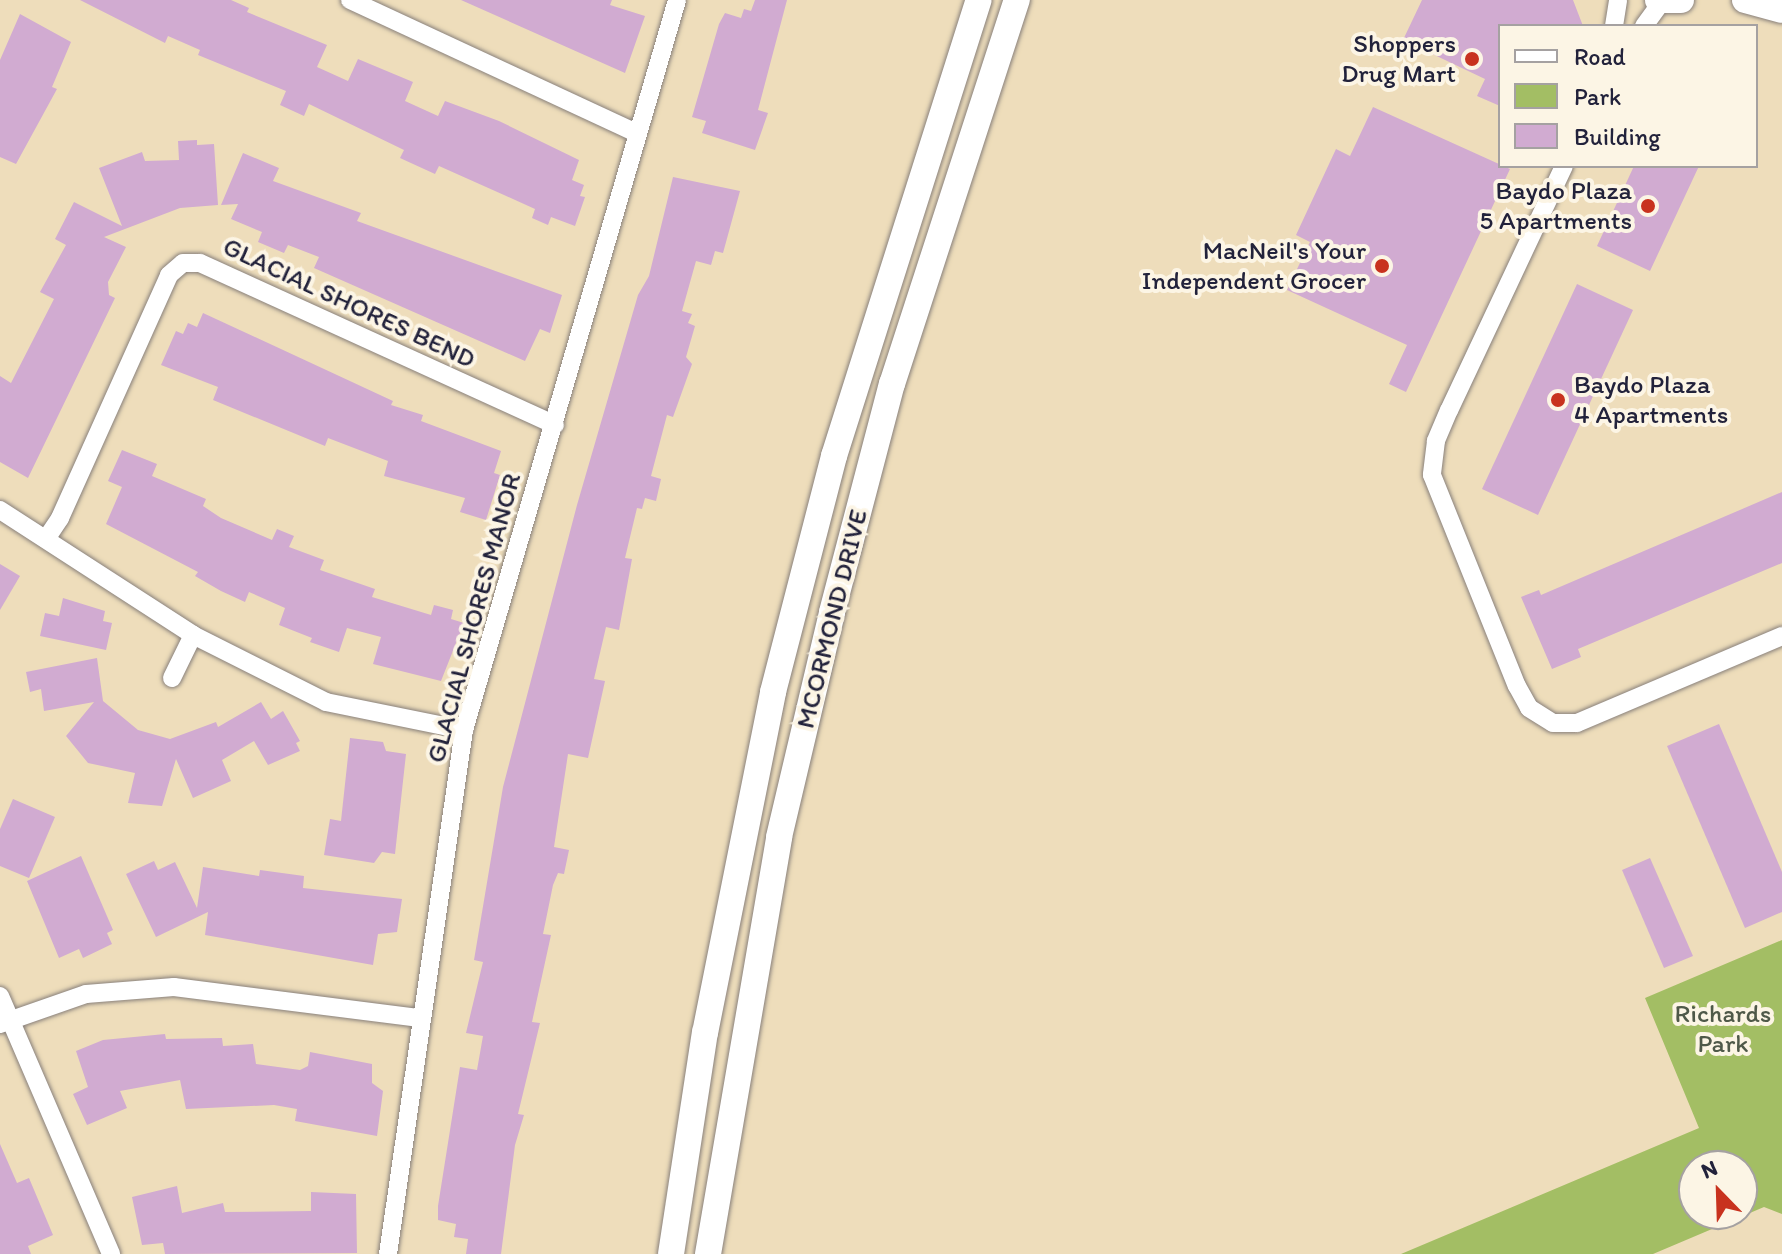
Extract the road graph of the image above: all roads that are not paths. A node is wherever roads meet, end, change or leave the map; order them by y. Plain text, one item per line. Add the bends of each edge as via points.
1 (350, 0) edge
2 (677, 0) edge
3 (979, 0) edge
4 (1017, 0) edge
5 (1618, 0) edge
6 (1660, 0) edge
7 (1681, 0) edge
8 (1745, 0) edge
9 (1782, 10) edge
10 (1614, 24) edge
11 (1645, 24) edge
12 (637, 133) junction
13 (1563, 168) edge
14 (555, 425) junction
15 (0, 510) edge
16 (46, 539) junction
17 (193, 635) junction
18 (1782, 636) edge
19 (172, 678) dead end
20 (464, 730) junction
21 (0, 996) edge
22 (418, 1018) junction
23 (5, 1021) edge
24 (111, 1254) edge
25 (388, 1254) edge
26 (671, 1254) edge
27 (708, 1254) edge

1 - 12 street
2 - 12 street, GLACIAL SHORES MANOR
3 - 26 main road, MCORMOND DRIVE via 834,456 773,692 705,1033
4 - 27 main road, MCORMOND DRIVE via 892,384 832,612 779,837
5 - 10 street
6 - 7 main road
6 - 11 street
8 - 9 main road
12 - 14 street, GLACIAL SHORES MANOR
13 - 18 street via 1449,410 1436,441 1432,475 1517,686 1529,708 1553,723 1577,723
14 - 16 street, GLACIAL SHORES BEND via 200,263 183,263 169,275
14 - 20 street, GLACIAL SHORES MANOR
15 - 16 street
16 - 17 street
17 - 19 street
17 - 20 street via 326,702
20 - 22 street, GLACIAL SHORES MANOR
21 - 23 street
22 - 23 street via 174,987 86,994
22 - 25 street, GLACIAL SHORES MANOR
23 - 24 street

